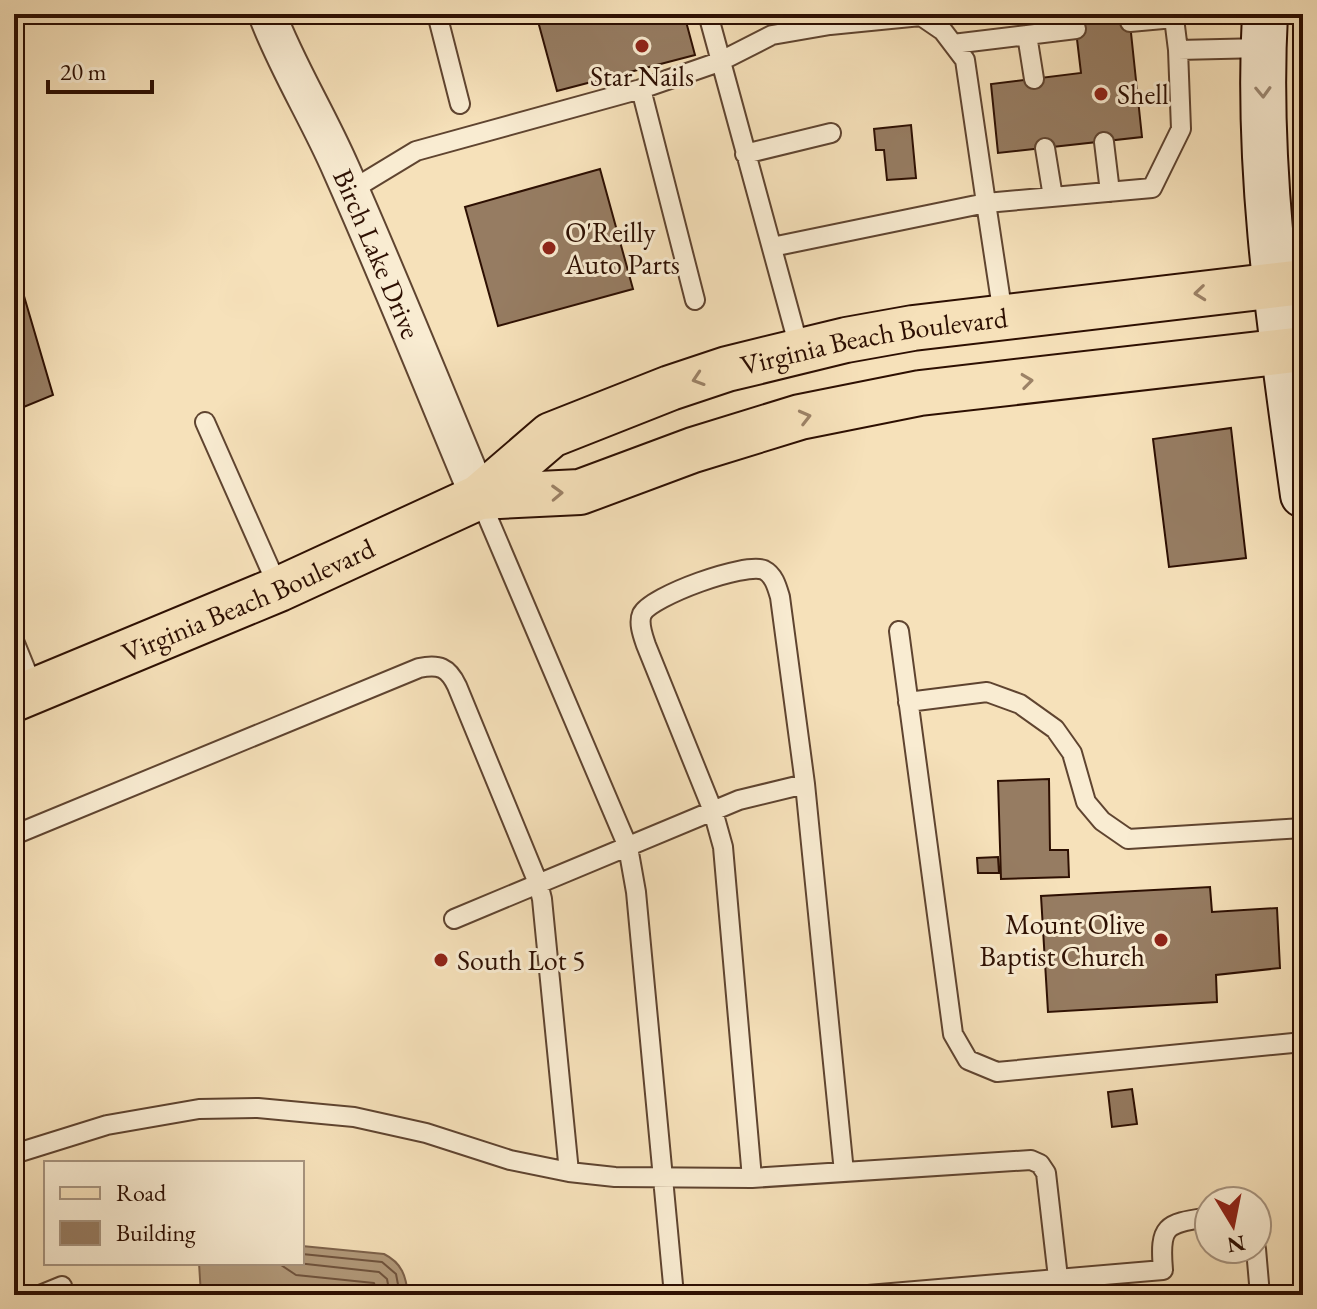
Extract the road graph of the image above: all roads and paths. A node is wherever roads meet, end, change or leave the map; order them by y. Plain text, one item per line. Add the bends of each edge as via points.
1 (267, 14) edge
2 (437, 14) edge
3 (708, 14) edge
4 (1130, 22) dead end
5 (1076, 29) dead end
6 (1264, 31) edge
7 (1027, 35) junction
8 (953, 44) junction
9 (1178, 50) junction
10 (719, 62) junction
11 (1034, 79) dead end
12 (641, 89) junction
13 (460, 104) dead end
14 (831, 133) dead end
15 (1104, 142) dead end
16 (1045, 148) dead end
17 (745, 154) junction
18 (350, 191) junction
19 (1110, 192) junction
20 (1053, 197) junction
21 (986, 203) junction
22 (772, 247) junction
23 (1289, 283) edge
24 (695, 300) dead end
25 (1003, 315) junction
26 (1294, 350) edge
27 (800, 351) junction
28 (205, 422) dead end
29 (1303, 495) edge
30 (479, 497) junction
31 (279, 589) junction
32 (899, 631) dead end
33 (14, 641) edge
34 (24, 695) edge
35 (908, 702) junction
36 (805, 784) junction
37 (713, 811) junction
38 (1303, 828) edge
39 (14, 835) edge
40 (628, 847) junction
41 (538, 883) junction
42 (454, 919) dead end
43 (1303, 1042) edge
44 (14, 1154) edge
45 (569, 1172) junction
46 (844, 1172) junction
47 (661, 1177) junction
48 (752, 1178) junction
49 (1193, 1220) edge
50 (1257, 1265) edge
51 (1060, 1287) edge
52 (40, 1295) edge
53 (62, 1295) edge
54 (674, 1295) edge
55 (868, 1295) edge
56 (1260, 1295) edge

1 - 18 street, Birch Lake Drive
2 - 13 lane
3 - 10 lane
4 - 9 lane via 1174,18
5 - 7 lane
6 - 9 lane
6 -> 23 main road via 1268,228
7 - 8 lane
7 - 11 lane
8 - 10 lane via 921,16 772,35
8 - 21 lane via 965,60
9 - 19 lane via 1181,129 1152,188
10 - 12 lane
10 - 17 lane
12 - 18 lane via 416,151
12 - 24 lane
14 - 17 lane
15 - 19 lane
16 - 20 lane
17 - 22 lane
18 - 30 street, Birch Lake Drive
19 - 20 lane
20 - 21 lane
21 - 22 lane
21 - 25 lane
22 - 27 lane
23 -> 25 main road, Virginia Beach Boulevard
23 - 26 main road
25 - 27 main road, Virginia Beach Boulevard
26 - 29 main road
30 -> 26 main road, Virginia Beach Boulevard via 580,492 800,417 920,393
27 -> 30 main road, Virginia Beach Boulevard via 670,388 551,435
28 - 31 lane
30 - 31 main road, Virginia Beach Boulevard
30 - 40 lane
31 - 34 main road, Virginia Beach Boulevard
32 - 35 lane
33 - 34 lane
35 - 38 lane via 987,692 1020,704 1055,729 1072,753 1086,802 1128,839
35 - 43 lane via 953,1034 968,1060 997,1072
36 - 37 lane
36 - 37 lane via 776,584 771,575 753,568 721,575 657,601 640,621
36 - 46 lane
37 - 40 lane
37 - 48 lane via 723,847
39 - 41 lane via 432,665 452,674
40 - 41 lane
40 - 47 lane
41 - 42 lane
41 - 45 lane
44 - 45 lane via 107,1125 199,1109 258,1108 354,1117
45 - 47 lane
46 - 48 lane
46 - 51 lane via 1016,1159 1040,1164 1049,1187
47 - 48 lane
47 - 54 lane
49 - 51 lane via 1166,1230 1163,1270
50 - 56 lane
51 - 55 lane
52 - 53 lane via 62,1286

